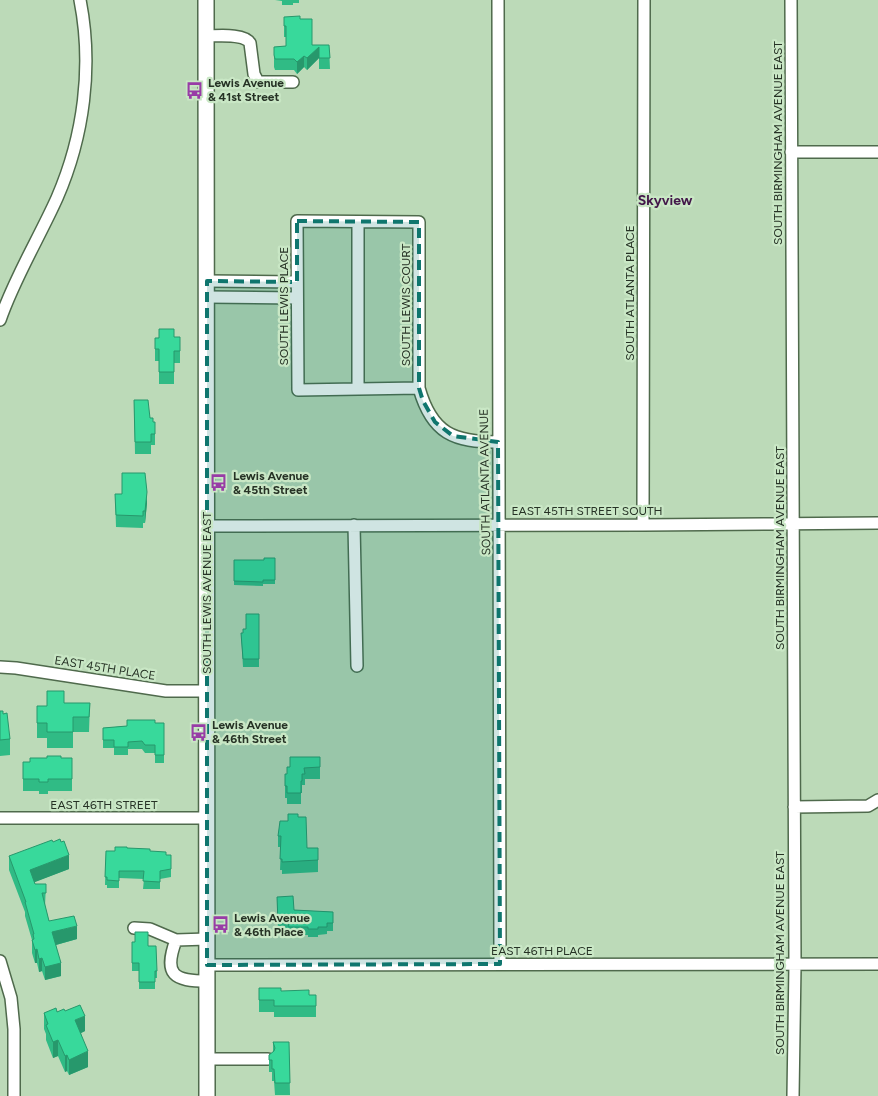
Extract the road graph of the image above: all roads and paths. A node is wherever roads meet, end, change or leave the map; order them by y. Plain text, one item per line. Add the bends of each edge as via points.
1 (80, 0) edge
2 (206, 0) edge
3 (498, 0) edge
4 (644, 0) edge
5 (791, 0) edge
6 (206, 36) junction
7 (293, 82) dead end
8 (791, 152) junction
9 (878, 152) edge
10 (358, 222) junction
11 (207, 282) junction
12 (254, 282) junction
13 (297, 282) junction
14 (207, 298) junction
15 (254, 298) junction
16 (297, 298) junction
17 (0, 319) edge
18 (420, 388) junction
19 (358, 389) junction
20 (498, 442) junction
21 (878, 523) edge
22 (794, 524) junction
23 (354, 525) junction
24 (500, 525) junction
25 (643, 525) junction
26 (206, 526) junction
27 (357, 666) dead end
28 (0, 667) edge
29 (207, 691) junction
30 (878, 800) edge
31 (794, 807) junction
32 (0, 818) edge
33 (207, 818) junction
34 (134, 928) dead end
35 (207, 939) junction
36 (176, 940) junction
37 (0, 961) edge
38 (500, 964) junction
39 (878, 964) edge
40 (207, 965) junction
41 (795, 965) junction
42 (207, 981) junction
43 (207, 1059) junction
44 (268, 1059) edge
45 (14, 1096) edge
46 (207, 1096) edge
47 (794, 1096) edge

1 - 17 street via 86,57 79,131 57,198
2 - 6 main road, SOUTH LEWIS AVENUE EAST
3 - 20 street, SOUTH ATLANTA AVENUE
4 - 25 street, SOUTH ATLANTA PLACE
5 - 8 street, SOUTH BIRMINGHAM AVENUE EAST
6 - 7 street via 248,39 258,82
6 - 11 main road, SOUTH LEWIS AVENUE EAST
8 - 9 street
8 - 22 street, SOUTH BIRMINGHAM AVENUE EAST
10 - 13 street, SOUTH LEWIS PLACE via 297,221
10 - 18 street, SOUTH LEWIS COURT via 419,222
10 - 19 street
11 - 12 street
11 - 14 main road, SOUTH LEWIS AVENUE EAST
12 - 13 street
12 - 15 street
13 - 16 street, SOUTH LEWIS PLACE
14 - 15 street
14 - 26 main road, SOUTH LEWIS AVENUE EAST
15 - 16 street
16 - 19 street, SOUTH LEWIS PLACE via 298,390
18 - 19 street
18 - 20 street, SOUTH LEWIS COURT via 428,412 440,427 468,441
20 - 24 street, SOUTH ATLANTA AVENUE
21 - 22 street, EAST 45TH STREET SOUTH
22 - 25 street, EAST 45TH STREET SOUTH
22 - 31 street, SOUTH BIRMINGHAM AVENUE EAST
23 - 24 street, EAST 45TH STREET SOUTH
23 - 26 street, EAST 45TH STREET SOUTH
23 - 27 street
24 - 25 street, EAST 45TH STREET SOUTH
24 - 38 street, SOUTH ATLANTA AVENUE
26 - 29 main road, SOUTH LEWIS AVENUE EAST
28 - 29 street, EAST 45TH PLACE via 166,691
29 - 33 main road, SOUTH LEWIS AVENUE EAST
30 - 31 street via 868,806
31 - 41 street, SOUTH BIRMINGHAM AVENUE EAST
32 - 33 street, EAST 46TH STREET
33 - 35 main road, SOUTH LEWIS AVENUE EAST
34 - 36 street via 150,929
35 - 36 street
35 - 40 main road, SOUTH LEWIS AVENUE EAST
36 - 42 street via 171,960 174,973 188,981
37 - 45 street via 11,998
38 - 40 street, EAST 46TH PLACE
38 - 41 street, EAST 46TH PLACE
39 - 41 street, EAST 46TH PLACE
40 - 42 main road, SOUTH LEWIS AVENUE EAST
41 - 47 street, SOUTH BIRMINGHAM AVENUE EAST
42 - 43 main road, SOUTH LEWIS AVENUE EAST
43 - 44 street
43 - 46 main road, SOUTH LEWIS AVENUE EAST

